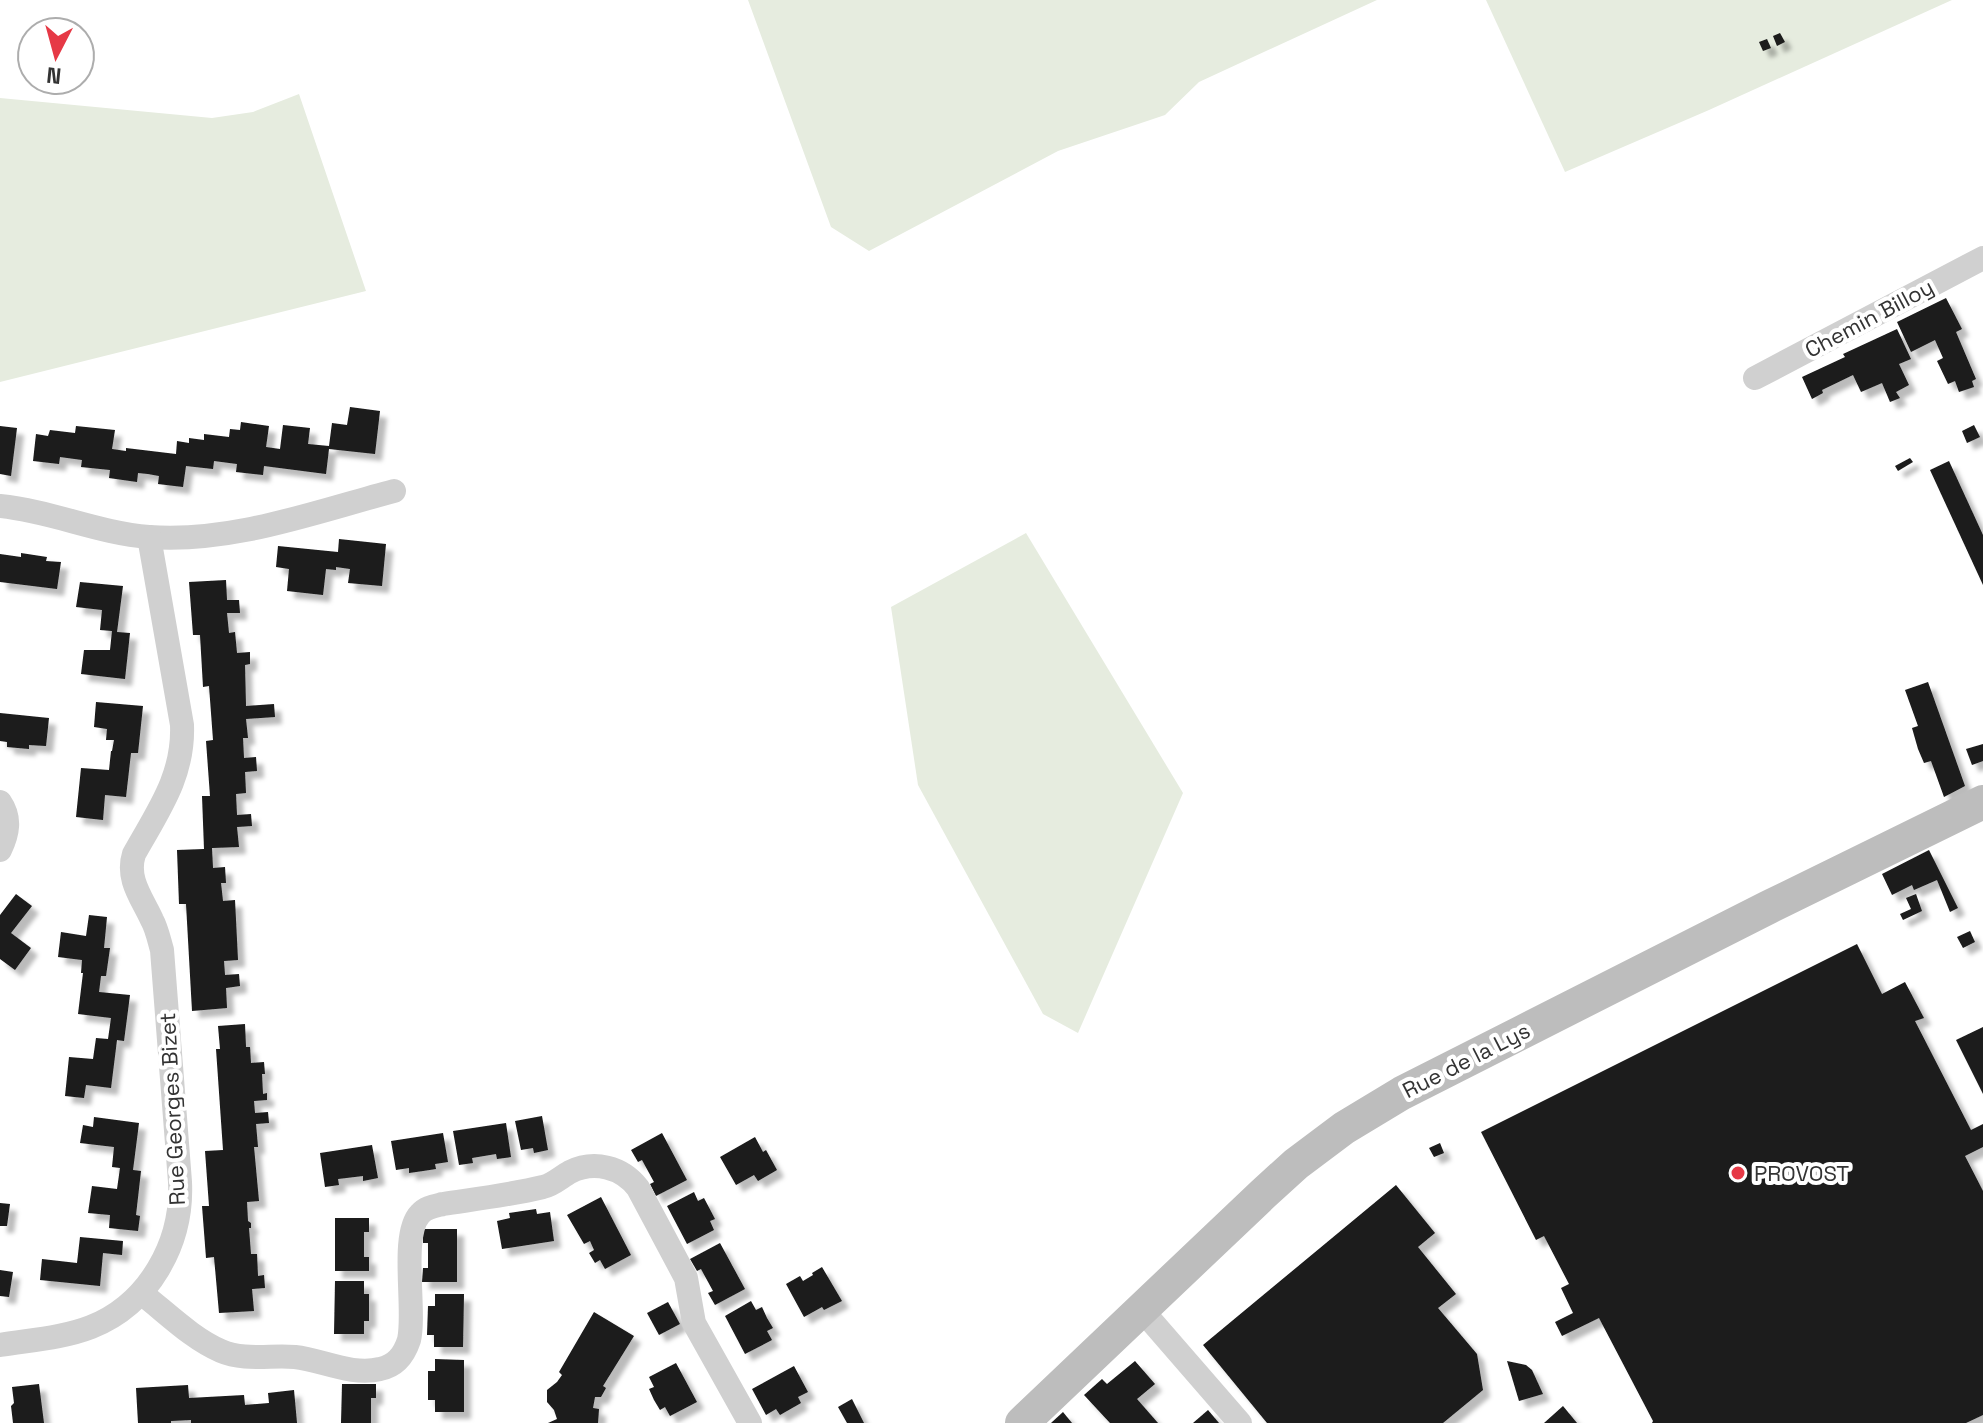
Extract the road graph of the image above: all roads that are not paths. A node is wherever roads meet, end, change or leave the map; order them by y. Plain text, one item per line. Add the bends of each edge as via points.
1 (1983, 258) edge
2 (1755, 378) dead end
3 (394, 491) dead end
4 (0, 506) edge
5 (149, 537) junction
6 (1983, 802) edge
7 (4, 810) edge
8 (0, 850) edge
9 (141, 1293) junction
10 (1141, 1309) junction
11 (0, 1345) edge
12 (750, 1423) edge
13 (1022, 1423) edge
14 (1240, 1423) edge

1 - 2 street, Chemin Billoy
3 - 5 street via 221,535
4 - 5 street
5 - 9 street, Rue Georges Bizet via 183,744 168,793 131,864 133,882 162,950 180,1191 172,1238
6 - 10 main road, Rue de la Lys via 1381,1105 1296,1164
7 - 8 street via 8,828
9 - 11 street, Rue Georges Bizet via 87,1328
9 - 12 street via 199,1338 238,1356 292,1357 368,1371 387,1367 401,1357 411,1334 411,1236 424,1210 547,1186 571,1172 599,1166 622,1173 638,1188 686,1278 694,1323
10 - 13 main road, Rue de la Lys
10 - 14 street

